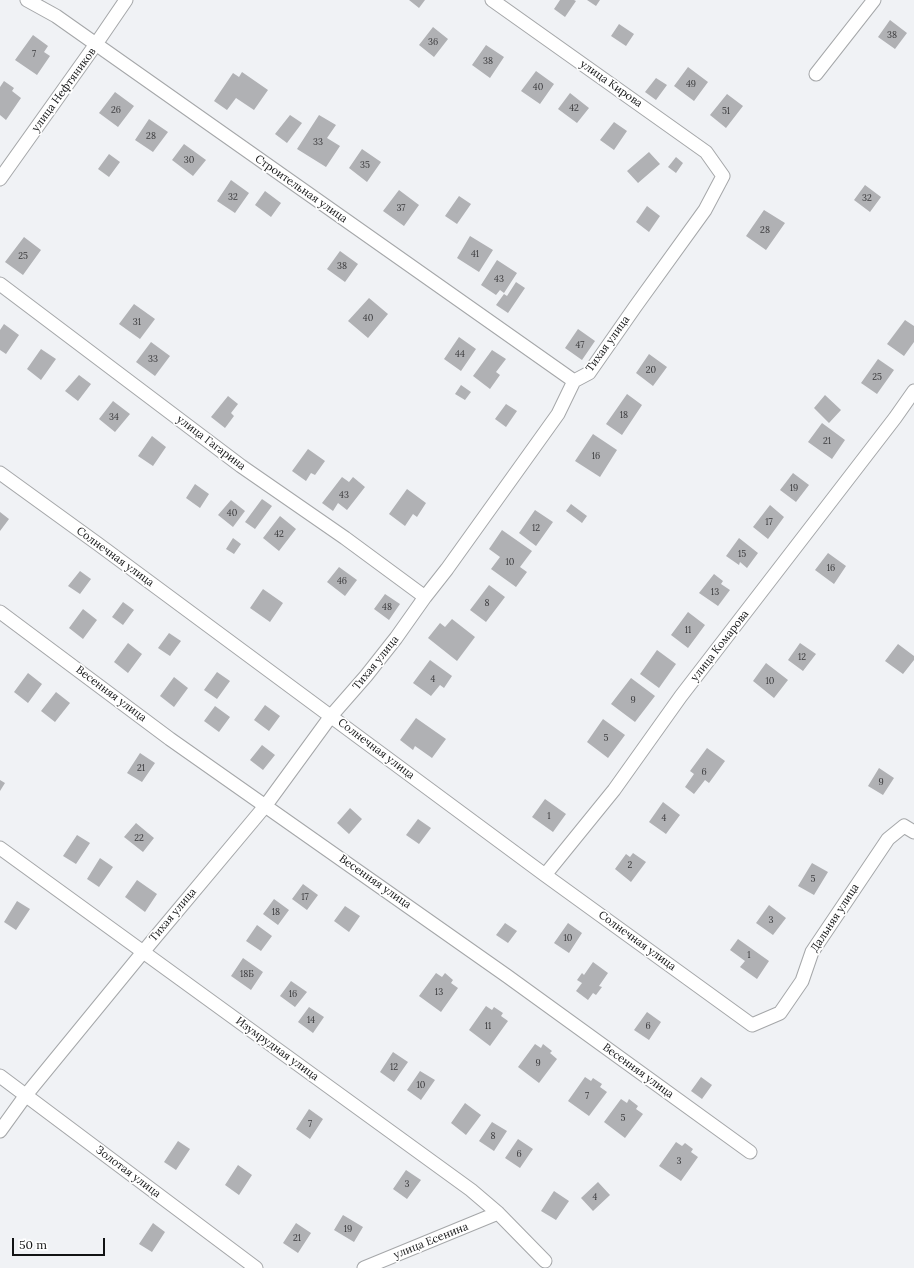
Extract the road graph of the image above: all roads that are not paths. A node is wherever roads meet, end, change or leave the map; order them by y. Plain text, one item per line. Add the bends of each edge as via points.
1 (27, 0) edge
2 (126, 0) edge
3 (492, 0) edge
4 (874, 0) edge
5 (96, 44) junction
6 (816, 74) dead end
7 (723, 176) joint
8 (0, 179) edge
9 (0, 284) edge
10 (574, 381) junction
11 (914, 391) edge
12 (0, 473) edge
13 (425, 597) junction
14 (0, 612) edge
15 (331, 716) junction
16 (266, 805) junction
17 (909, 829) edge
18 (0, 848) edge
19 (545, 875) junction
20 (143, 952) junction
21 (752, 1025) joint
22 (0, 1076) edge
23 (26, 1095) junction
24 (0, 1131) edge
25 (750, 1152) dead end
26 (498, 1213) junction
27 (544, 1261) dead end
28 (256, 1268) edge
29 (364, 1268) edge

1 - 5 street, Строительная улица via 56,16
2 - 5 street, улица Нефтяников
3 - 7 street, улица Кирова via 706,152
4 - 6 street
5 - 8 street, улица Нефтяников
5 - 10 street, Строительная улица
7 - 10 street, Тихая улица via 706,210 589,373
9 - 13 street, улица Гагарина via 241,466
10 - 13 street, Тихая улица via 558,414
11 - 19 street, улица Комарова via 681,696 614,790
12 - 15 street, Солнечная улица
13 - 15 street, Тихая улица via 371,671
14 - 16 street, Весенняя улица via 170,739
15 - 16 street, Тихая улица
15 - 19 street, Солнечная улица
16 - 20 street, Тихая улица
16 - 25 street, Весенняя улица
17 - 21 street, Дальняя улица via 888,839 812,952 802,981 780,1013
18 - 20 street, Изумрудная улица
19 - 21 street, Солнечная улица
20 - 23 street, Тихая улица
20 - 26 street, Изумрудная улица via 471,1190
22 - 23 street, Золотая улица
23 - 24 street, Тихая улица
23 - 28 street, Золотая улица
26 - 27 street, Изумрудная улица
26 - 29 street, улица Есенина

